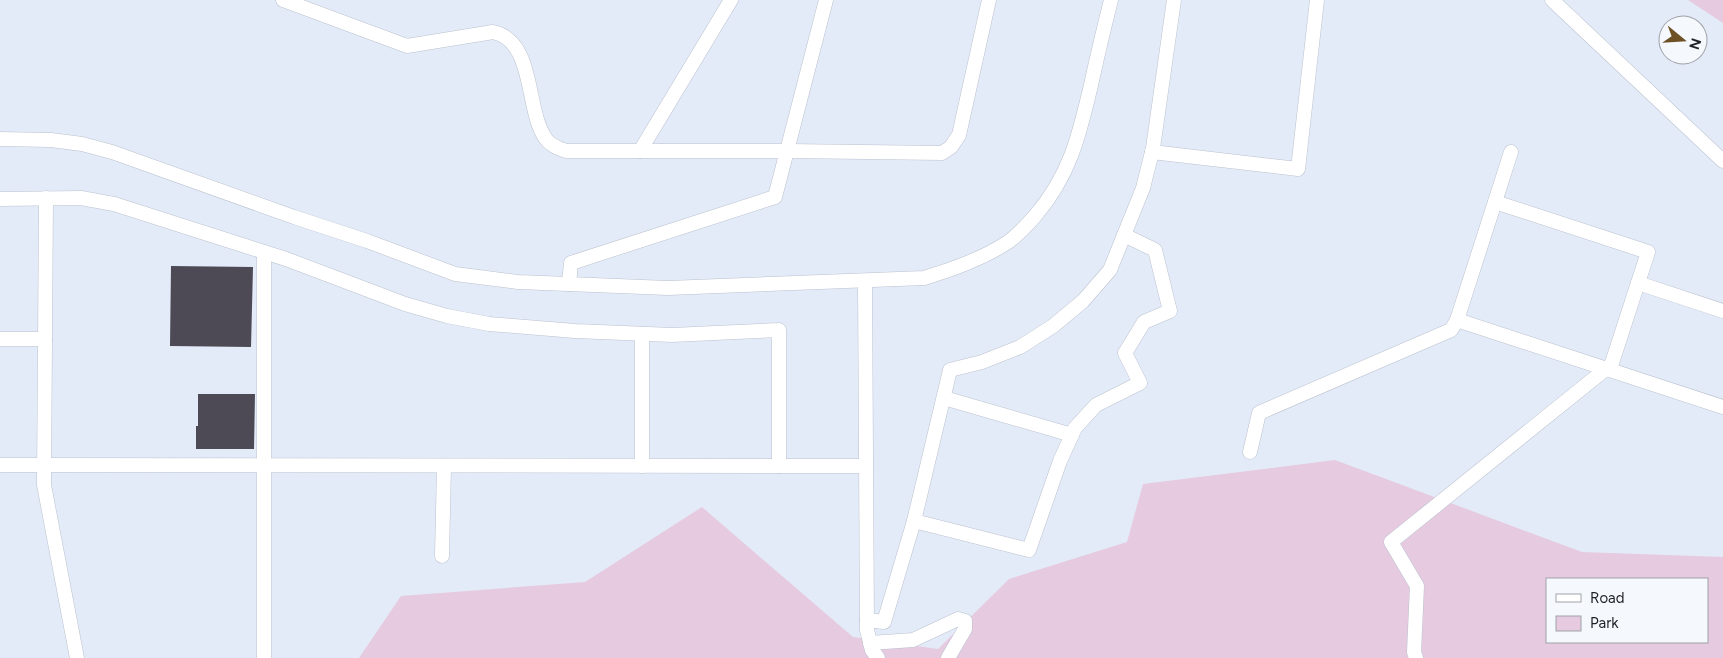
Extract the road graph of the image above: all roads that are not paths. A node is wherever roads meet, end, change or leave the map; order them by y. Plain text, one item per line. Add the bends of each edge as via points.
1 (284, 0) edge
2 (731, 0) edge
3 (826, 0) edge
4 (989, 0) edge
5 (1111, 0) edge
6 (1174, 0) edge
7 (1318, 0) edge
8 (1552, 0) edge
9 (0, 139) edge
10 (788, 150) junction
11 (640, 151) junction
12 (1152, 152) junction
13 (1511, 152) dead end
14 (1723, 161) edge
15 (46, 198) junction
16 (0, 199) edge
17 (1495, 202) junction
18 (1124, 235) junction
19 (264, 252) junction
20 (865, 281) junction
21 (1638, 283) junction
22 (569, 284) junction
23 (1723, 311) edge
24 (1457, 320) junction
25 (642, 334) junction
26 (0, 339) edge
27 (45, 339) junction
28 (1608, 368) junction
29 (944, 398) junction
30 (1723, 406) edge
31 (1072, 435) junction
32 (1250, 452) dead end
33 (0, 465) edge
34 (44, 465) junction
35 (264, 465) junction
36 (444, 466) junction
37 (642, 466) junction
38 (779, 466) junction
39 (866, 466) junction
40 (914, 522) junction
41 (442, 556) dead end
42 (866, 620) junction
43 (870, 643) junction
44 (76, 658) edge
45 (264, 658) edge
46 (878, 658) edge
47 (948, 658) edge
48 (1416, 658) edge

1 - 11 street via 407,46 494,32 503,34 521,57 539,123 555,147 566,151
2 - 11 street
3 - 10 street
4 - 10 street via 959,135 942,154
5 - 20 street via 1072,158 1045,205 1027,226 1008,242 954,269 924,278
6 - 12 street
7 - 12 street via 1298,169
8 - 14 street
9 - 22 street via 51,140 112,152 455,274
10 - 11 street
10 - 22 street via 775,197 571,262
12 - 18 street via 1143,188
13 - 17 street
15 - 16 street
15 - 19 street via 81,198 114,204
15 - 27 street
17 - 21 street via 1648,252
17 - 24 street
18 - 29 street via 1110,270 1083,301 1020,347 950,370
18 - 31 street via 1155,250 1170,311 1144,322 1125,353 1140,382 1096,406
19 - 25 street via 405,304 447,316 532,328
19 - 35 street
20 - 22 street via 668,288
20 - 39 street
21 - 23 street
21 - 28 street
24 - 28 street
24 - 32 street via 1451,330 1259,413
25 - 37 street
25 - 38 street via 779,330
26 - 27 street
27 - 34 street
28 - 30 street
28 - 48 street via 1391,542 1417,586
29 - 31 street
29 - 40 street
31 - 40 street via 1029,550
33 - 34 street
34 - 35 street
34 - 44 street via 44,485
35 - 36 street
35 - 45 street
36 - 37 street
36 - 41 street
37 - 38 street
38 - 39 street
39 - 42 street
40 - 42 street via 884,622
42 - 43 street
43 - 46 street
43 - 47 street via 913,640 958,619 965,621 965,629

